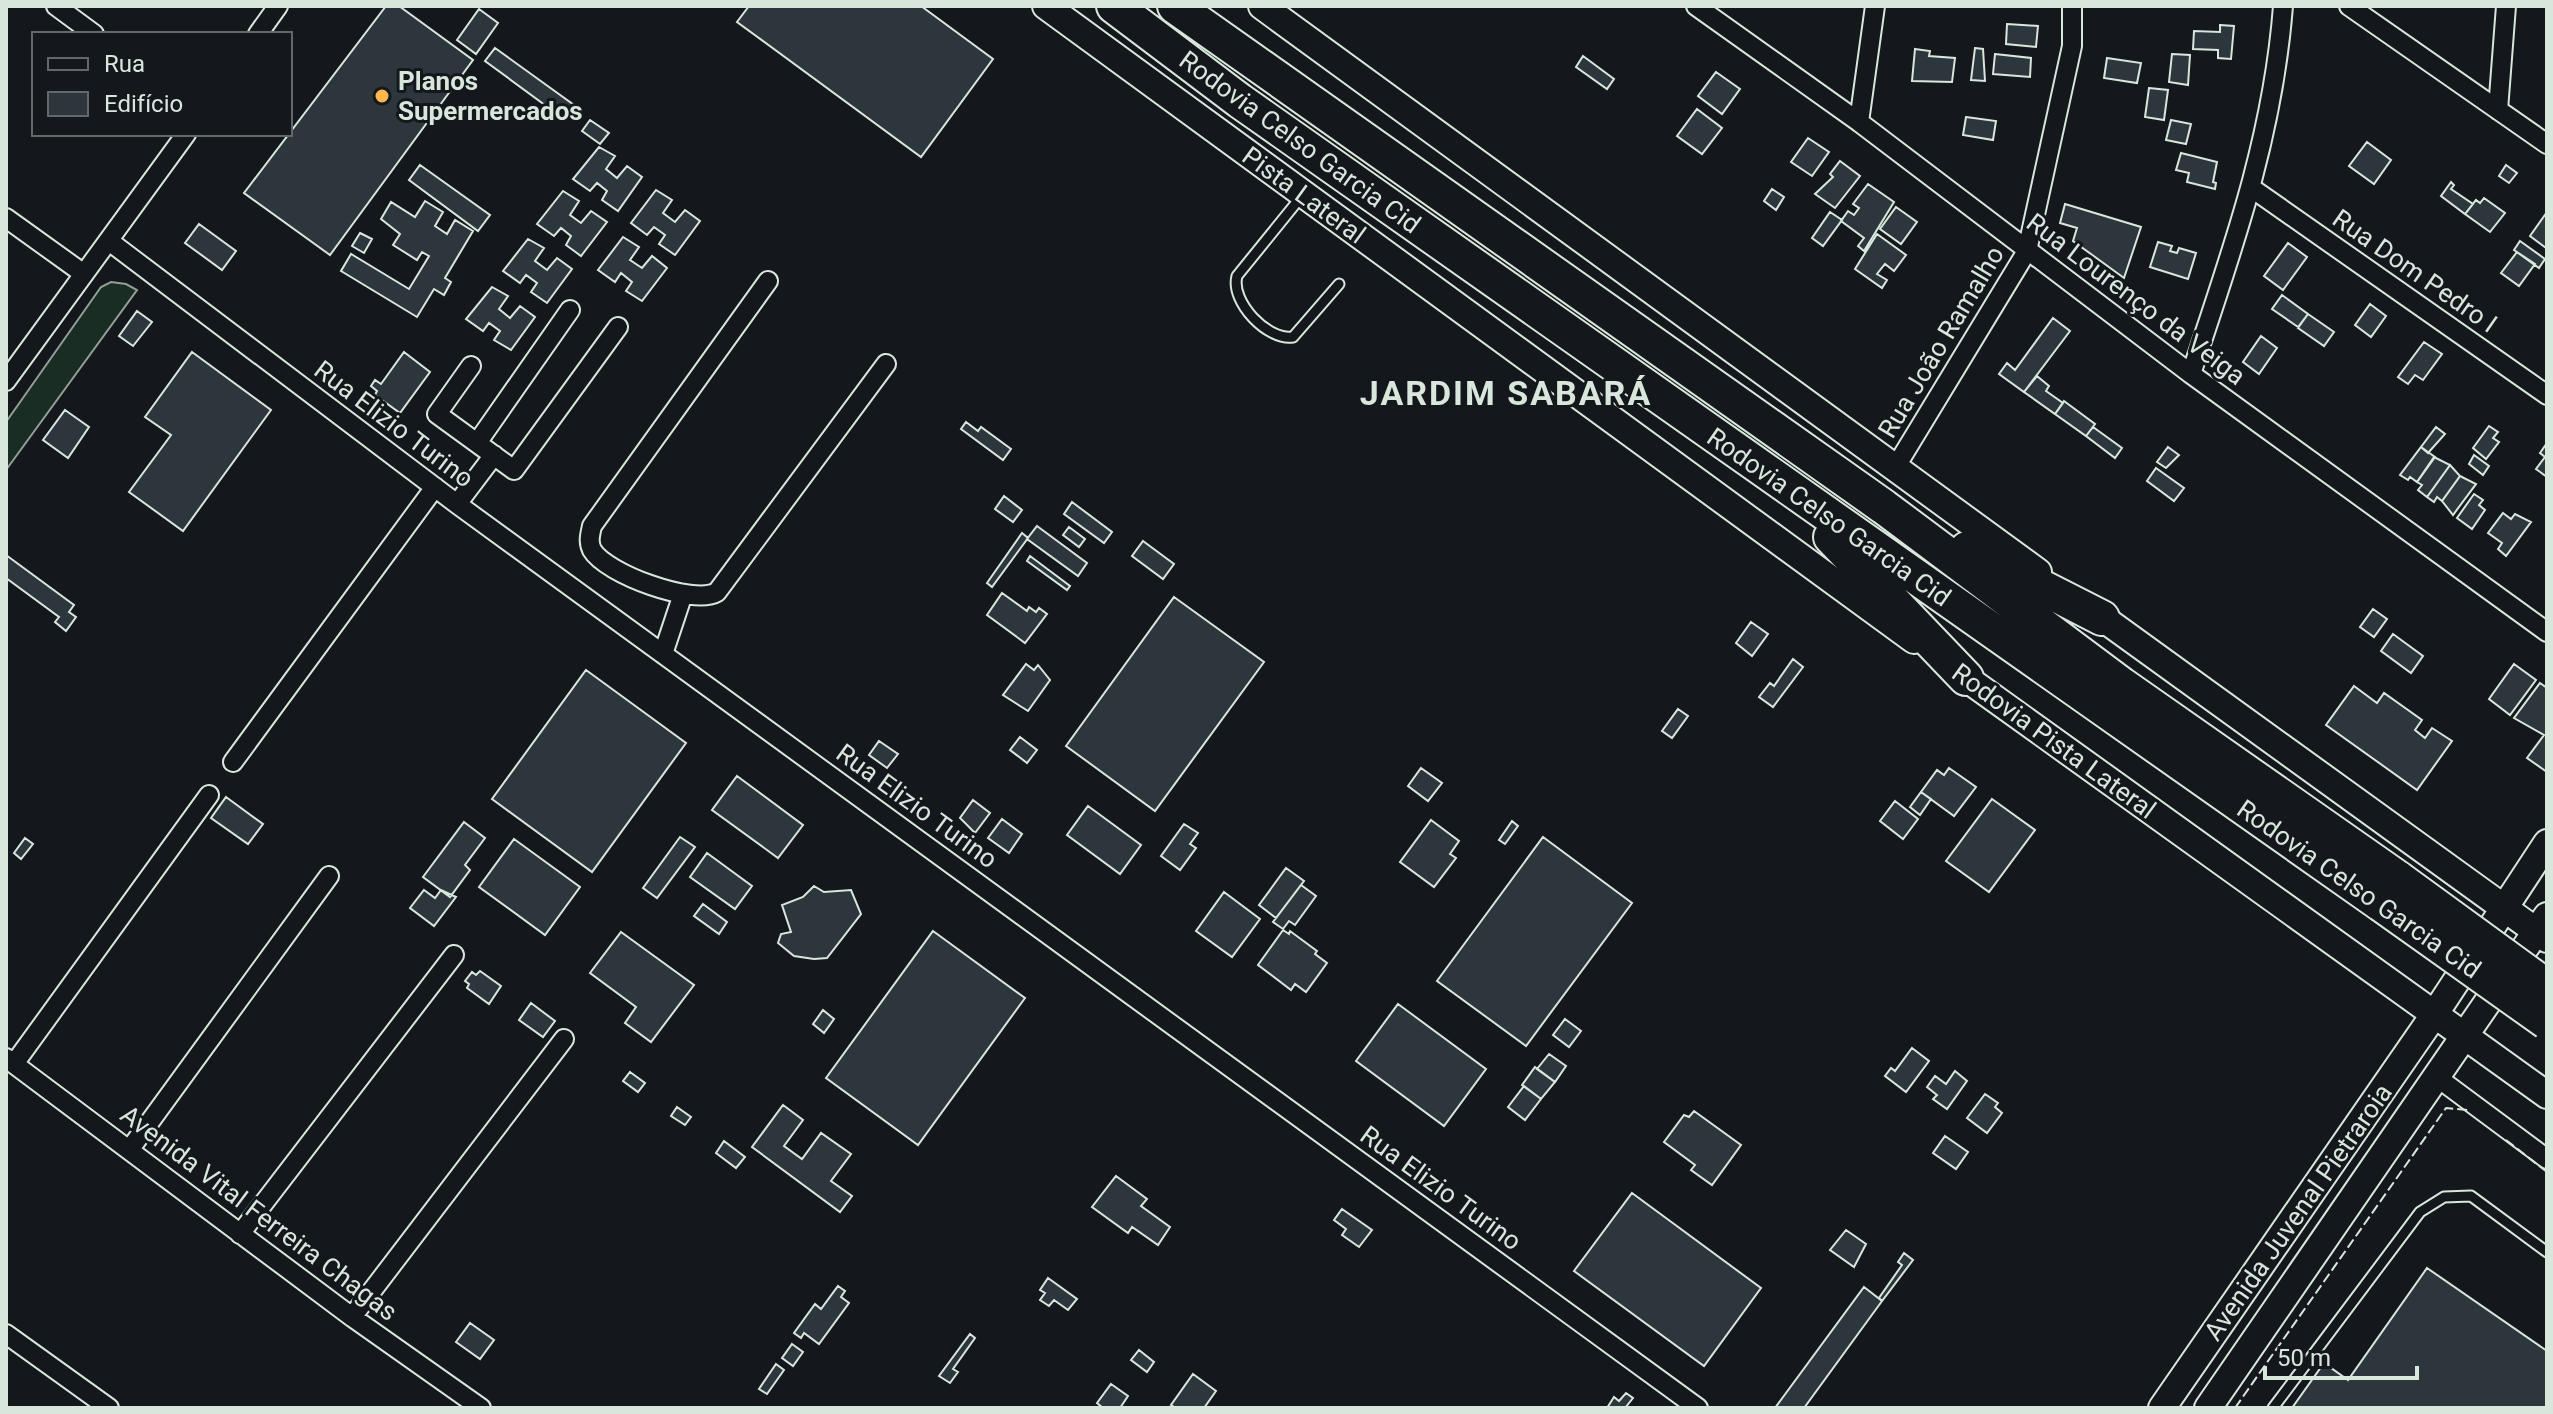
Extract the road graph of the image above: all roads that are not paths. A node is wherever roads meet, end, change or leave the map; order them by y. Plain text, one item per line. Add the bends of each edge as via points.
1 (56, 6) edge
2 (278, 6) edge
3 (1046, 6) edge
4 (1114, 6) edge
5 (1175, 6) edge
6 (1262, 6) edge
7 (1696, 6) edge
8 (1875, 6) edge
9 (2072, 6) edge
10 (2283, 6) edge
11 (2349, 6) edge
12 (2506, 6) edge
13 (91, 32) edge
14 (259, 32) edge
15 (2498, 110) junction
16 (1859, 122) junction
17 (185, 136) edge
18 (2547, 144) edge
19 (2253, 189) junction
20 (1303, 194) junction
21 (6, 218) edge
22 (109, 241) junction
23 (2027, 251) junction
24 (84, 274) junction
25 (768, 281) dead end
26 (1339, 284) dead end
27 (570, 310) dead end
28 (618, 327) dead end
29 (886, 364) dead end
30 (471, 366) dead end
31 (2191, 374) junction
32 (6, 381) edge
33 (1563, 383) joint
34 (2547, 395) edge
35 (477, 443) junction
36 (494, 455) junction
37 (1895, 468) junction
38 (1779, 482) junction
39 (435, 487) junction
40 (457, 504) junction
41 (1884, 507) junction
42 (683, 594) junction
43 (2102, 618) junction
44 (2547, 632) edge
45 (663, 654) junction
46 (1966, 678) junction
47 (233, 762) dead end
48 (209, 795) dead end
49 (2547, 843) edge
50 (329, 876) dead end
51 (2390, 892) junction
52 (2503, 909) junction
53 (2543, 929) edge
54 (454, 955) dead end
55 (2547, 987) edge
56 (2434, 1015) junction
57 (2547, 1022) edge
58 (2464, 1036) junction
59 (564, 1039) dead end
60 (10, 1061) edge
61 (2438, 1078) junction
62 (2547, 1095) edge
63 (130, 1149) junction
64 (2547, 1159) edge
65 (240, 1234) junction
66 (2547, 1252) edge
67 (352, 1317) junction
68 (6, 1334) edge
69 (477, 1407) edge
70 (109, 1408) edge
71 (1698, 1408) edge
72 (2162, 1408) edge
73 (2208, 1408) edge
74 (2273, 1408) edge

1 - 13 street
2 - 14 street
3 - 20 street, Pista Lateral
4 - 38 highway, Rodovia Celso Garcia Cid
5 - 41 highway, Rodovia Celso Garcia Cid
6 - 37 street
7 - 16 street, Rua Lourenço da Veiga
8 - 16 street
9 - 23 street, Rua João Ramalho via 2072,46
10 - 19 street via 2279,60
11 - 15 street
12 - 15 street
15 - 18 street
16 - 23 street, Rua Lourenço da Veiga
17 - 22 street
19 - 31 street
19 - 34 street, Rua Dom Pedro I
20 - 26 lane via 1237,276 1235,292 1272,333 1285,338 1293,337
20 - 33 street, Pista Lateral
21 - 24 street
22 - 24 street
22 - 39 street, Rua Elizio Turino
23 - 31 street, Rua Lourenço da Veiga
23 - 37 street, Rua João Ramalho
24 - 32 street
25 - 42 street via 589,537 593,552 631,578
27 - 35 street
28 - 36 street via 514,470
29 - 42 street via 717,592 707,598
30 - 35 street via 437,414
31 - 44 street, Rua Lourenço da Veiga
33 - 46 street, Rodovia Pista Lateral
35 - 36 street
36 - 40 street
37 - 43 street
38 - 46 highway
38 - 51 highway, Rodovia Celso Garcia Cid
39 - 40 street, Rua Elizio Turino
39 - 47 street
40 - 45 street, Rua Elizio Turino
41 - 43 highway
41 - 51 highway, Rodovia Celso Garcia Cid
42 - 45 street
43 - 52 street
45 - 71 street, Rua Elizio Turino
46 - 56 street, Rodovia Pista Lateral
48 - 60 street
49 - 52 street, Avenida Juvenal Pietraroia
50 - 63 street
51 - 55 highway, Rodovia Celso Garcia Cid, bridge
51 - 57 highway, Rodovia Celso Garcia Cid, bridge
52 - 53 street
52 - 56 street, Avenida Juvenal Pietraroia
53 - 58 street, Avenida Juvenal Pietraroia
54 - 65 street
56 - 58 street, Rodovia Pista Lateral
56 - 72 street, Avenida Juvenal Pietraroia
58 - 61 street, Avenida Juvenal Pietraroia
58 - 62 street, Rodovia Pista Lateral
59 - 67 street
60 - 63 street, Avenida Vital Ferreira Chagas
61 - 64 street
61 - 73 street, Avenida Juvenal Pietraroia
63 - 65 street, Avenida Vital Ferreira Chagas
65 - 67 street, Avenida Vital Ferreira Chagas
66 - 74 lane via 2471,1196 2444,1197 2420,1212
67 - 69 street, Avenida Vital Ferreira Chagas
68 - 70 street

